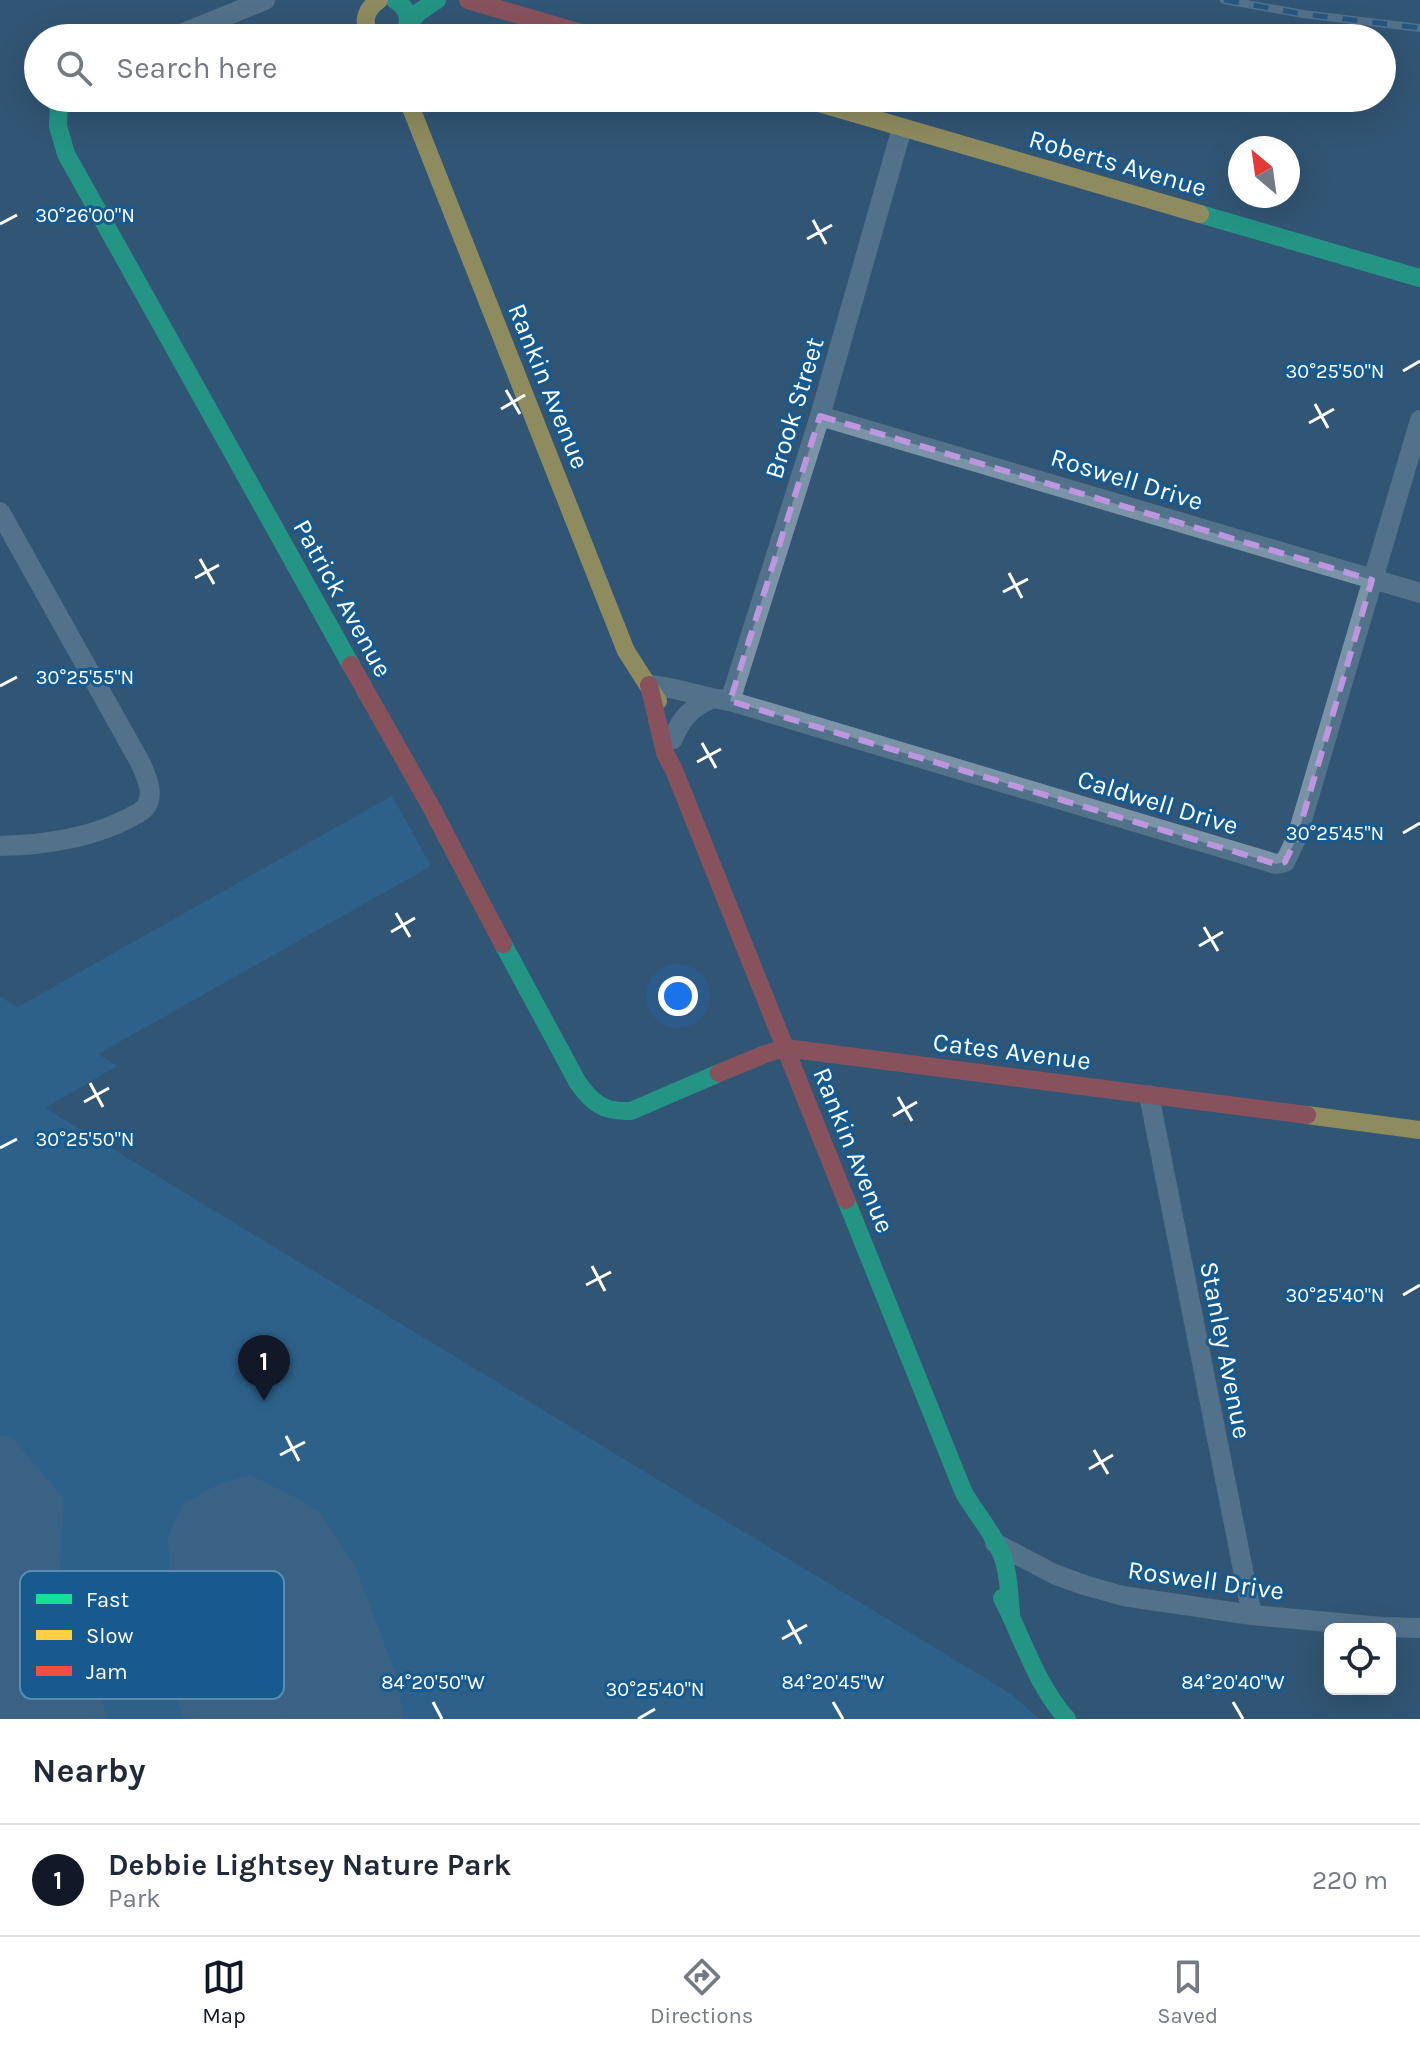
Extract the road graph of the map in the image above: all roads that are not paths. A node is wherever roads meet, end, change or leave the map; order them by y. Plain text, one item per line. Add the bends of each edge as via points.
1 (265, 0) edge
2 (379, 0) edge
3 (395, 0) edge
4 (437, 0) edge
5 (468, 0) edge
6 (206, 24) edge
7 (368, 24) edge
8 (406, 24) edge
9 (410, 24) edge
10 (550, 24) edge
11 (56, 112) edge
12 (412, 112) edge
13 (849, 112) edge
14 (902, 128) junction
15 (1420, 278) edge
16 (820, 416) junction
17 (1420, 420) edge
18 (0, 512) edge
19 (1372, 580) junction
20 (1420, 593) edge
21 (649, 685) junction
22 (721, 700) junction
23 (673, 739) junction
24 (674, 770) junction
25 (0, 846) edge
26 (785, 1048) junction
27 (1149, 1095) junction
28 (608, 1111) joint
29 (1420, 1130) edge
30 (995, 1543) junction
31 (1252, 1615) junction
32 (1420, 1628) edge
33 (1067, 1719) edge

1 - 6 street
2 - 7 street via 371,5
3 - 8 street via 407,10
4 - 9 street
5 - 10 street
11 - 28 street, Patrick Avenue via 58,134 86,190 430,805 574,1077 590,1100
12 - 21 street, Rankin Avenue via 626,651
13 - 14 street, Roberts Avenue
14 - 15 street, Roberts Avenue
14 - 16 street, Brook Street
16 - 19 street, Roswell Drive
16 - 22 street, Brook Street
17 - 19 street, Caldwell Drive
18 - 25 street via 141,764 150,794 143,811 90,834
19 - 20 street, Roswell Drive
19 - 22 street, Caldwell Drive via 1297,837 1285,862 1276,864
21 - 22 street, Caldwell Drive
21 - 23 street, Rankin Avenue
21 - 24 street, Rankin Avenue
22 - 23 street via 688,713
23 - 24 street, Rankin Avenue
24 - 26 street, Rankin Avenue
26 - 27 street, Cates Avenue
26 - 28 street, Cates Avenue via 631,1111
26 - 30 street, Rankin Avenue via 964,1493
27 - 29 street, Cates Avenue
27 - 31 street, Stanley Avenue
30 - 31 street, Roswell Drive via 1054,1574 1123,1596
30 - 33 street, Rankin Avenue via 1004,1559 1011,1613 1043,1689
31 - 32 street, Roswell Drive

